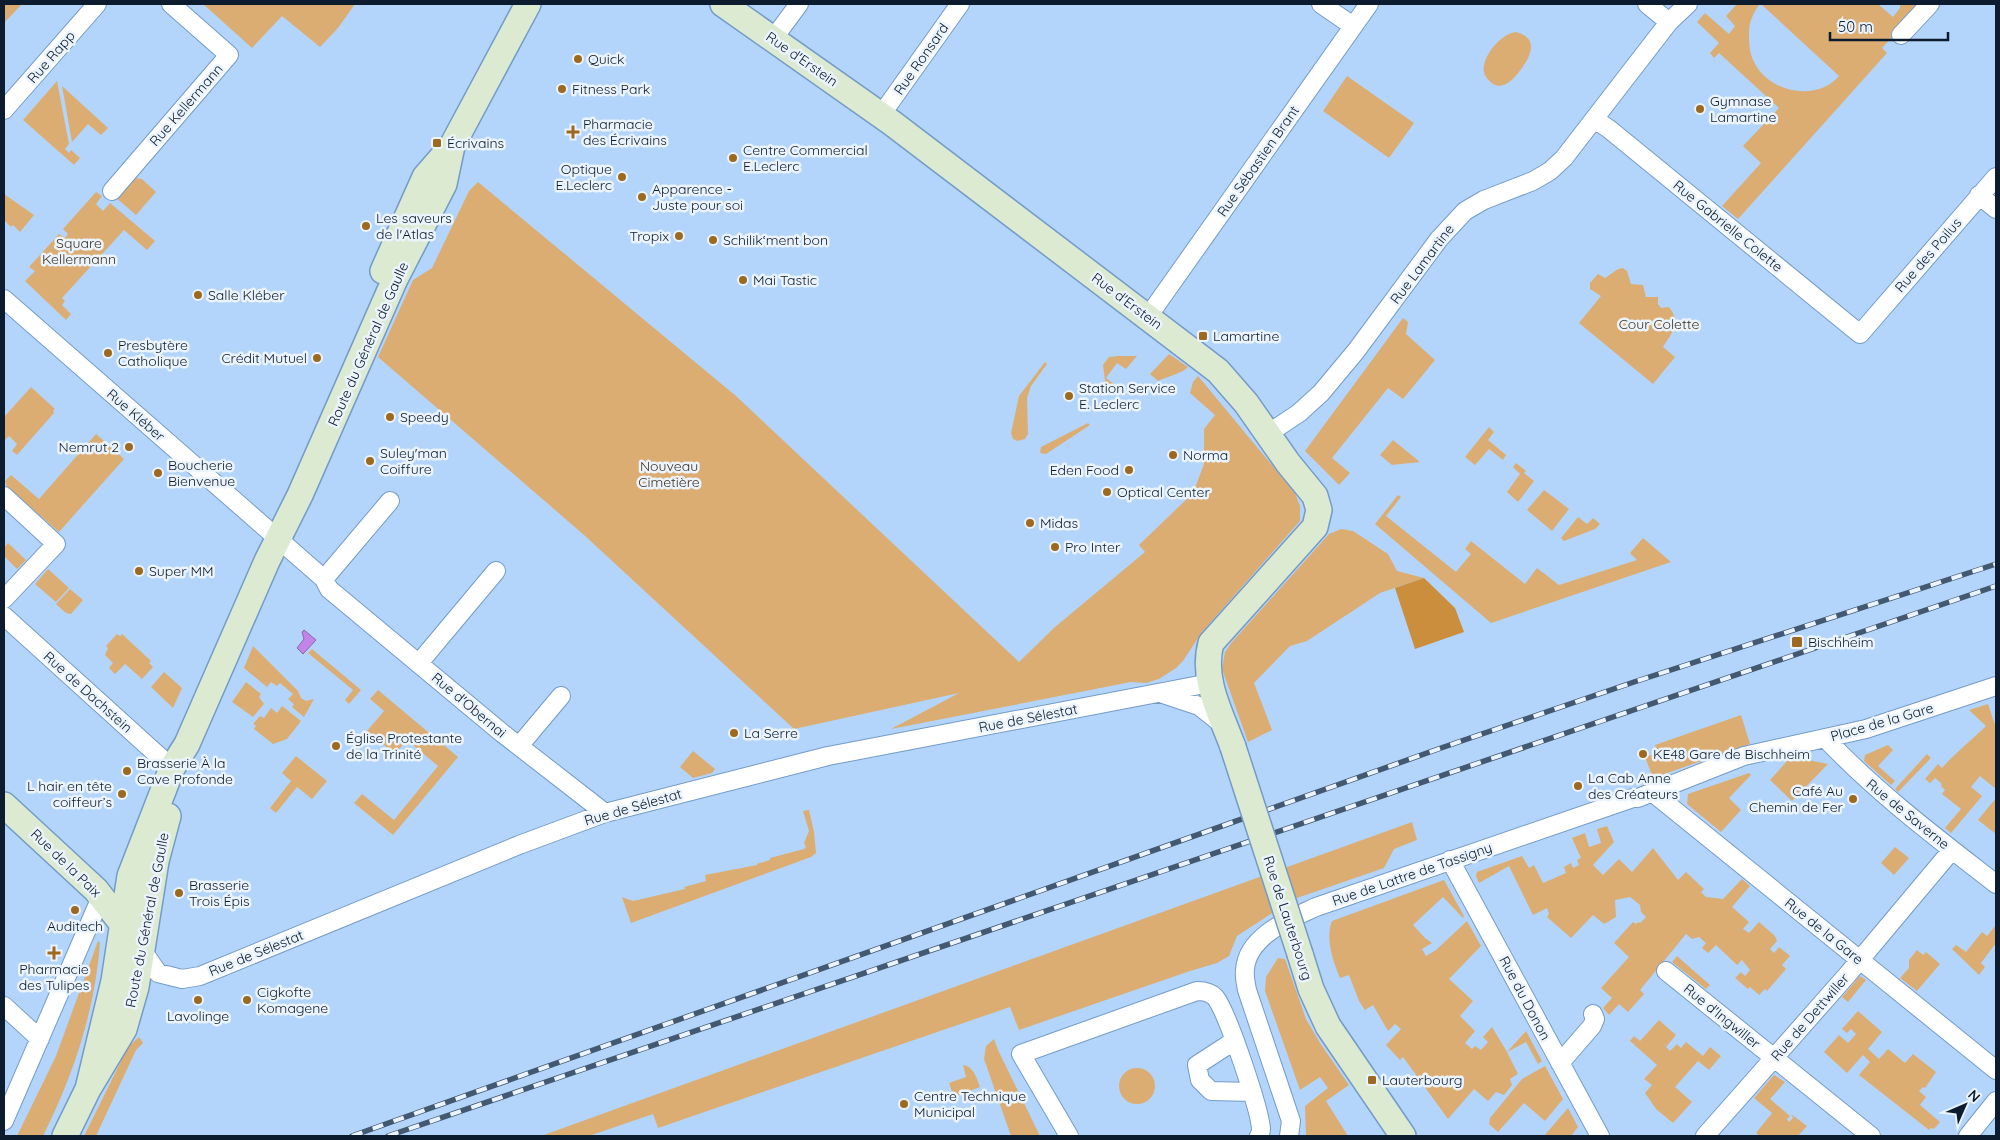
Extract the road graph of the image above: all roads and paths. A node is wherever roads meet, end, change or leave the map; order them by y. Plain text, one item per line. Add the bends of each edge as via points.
1 (97, 4) edge
2 (171, 4) edge
3 (528, 4) edge
4 (723, 4) edge
5 (799, 4) edge
6 (960, 4) edge
7 (1321, 4) edge
8 (1369, 4) edge
9 (1647, 4) edge
10 (1688, 4) edge
11 (1930, 4) edge
12 (1669, 22) junction
13 (1353, 26) junction
14 (1901, 35) dead end
15 (773, 39) junction
16 (4, 110) edge
17 (881, 115) junction
18 (1594, 119) junction
19 (1996, 177) edge
20 (112, 192) dead end
21 (1979, 195) junction
22 (1996, 209) edge
23 (4, 299) edge
24 (1147, 318) junction
25 (1860, 334) joint
26 (1269, 433) junction
27 (4, 496) edge
28 (390, 501) dead end
29 (273, 535) junction
30 (496, 571) dead end
31 (324, 579) junction
32 (4, 599) edge
33 (4, 616) edge
34 (419, 663) junction
35 (1209, 675) junction
36 (1996, 687) edge
37 (1157, 692) junction
38 (562, 696) dead end
39 (1229, 737) junction
40 (1826, 738) junction
41 (187, 744) junction
42 (520, 746) junction
43 (1765, 750) joint
44 (172, 768) junction
45 (1652, 792) junction
46 (4, 805) edge
47 (605, 813) junction
48 (1952, 850) junction
49 (1450, 860) junction
50 (1996, 884) edge
51 (101, 897) junction
52 (122, 923) junction
53 (142, 950) junction
54 (1858, 960) junction
55 (1666, 971) dead end
56 (4, 1006) edge
57 (1593, 1014) dead end
58 (40, 1039) junction
59 (1234, 1041) junction
60 (1774, 1058) junction
61 (1272, 1062) junction
62 (1560, 1063) junction
63 (1996, 1070) edge
64 (1246, 1073) junction
65 (88, 1088) junction
66 (1252, 1092) junction
67 (1996, 1101) edge
68 (4, 1121) edge
69 (65, 1136) edge
70 (1069, 1136) edge
71 (1259, 1136) edge
72 (1289, 1136) edge
73 (1403, 1136) edge
74 (1600, 1136) edge
75 (1705, 1136) edge
76 (1871, 1136) edge
77 (1968, 1136) edge

1 - 16 street, Rue Rapp
2 - 20 street, Rue Kellermann via 230,55
3 - 29 street, Route du Général de Gaulle via 452,146 425,177 322,406
4 - 15 street, Rue d'Erstein
5 - 15 street
6 - 17 street, Rue Ronsard
7 - 13 street
8 - 13 street, Rue Sébastien Brant
9 - 12 street
10 - 12 street, Rue Lamartine
11 - 14 street
12 - 18 street, Rue Lamartine
13 - 24 street, Rue Sébastien Brant
15 - 17 street, Rue d'Erstein
17 - 24 street, Rue d'Erstein
18 - 25 street, Rue Gabrielle Colette
18 - 26 street, Rue Lamartine via 1550,171 1484,200 1460,216 1321,393
19 - 21 street, Rue des Poilus
21 - 22 street
21 - 25 street, Rue des Poilus
23 - 29 street, Rue Kléber
24 - 26 street, Rue d'Erstein via 1218,370
26 - 35 street, Rue d'Erstein via 1315,496 1319,515 1315,527 1212,643
27 - 32 street via 56,544
28 - 31 street
29 - 31 street, Rue d'Obernai
29 - 41 street, Route du Général de Gaulle via 267,561
30 - 34 street, Rue d'Obernai
31 - 34 street, Rue d'Obernai via 329,589
33 - 44 street, Rue de Dachstein
34 - 42 street, Rue d'Obernai
35 - 37 street, Rue de Sélestat
35 - 39 street, Rue de Lauterbourg
36 - 40 street, Place de la Gare via 1866,729
37 - 39 street, Rue de Sélestat via 1199,706
37 - 47 street, Rue de Sélestat via 819,758
38 - 42 street, Rue d'Obernai
39 - 73 street, Rue de Lauterbourg, bridge via 1311,989 1328,1026
40 - 43 street, Place de la Gare
40 - 48 street, Rue de Saverne via 1858,773
41 - 44 street, Route du Général de Gaulle
41 - 53 street, Route du Général de Gaulle via 156,861
42 - 47 street, Rue d'Obernai
43 - 45 street, Rue de Lattre de Tassigny
44 - 52 street, Route du Général de Gaulle via 130,876
45 - 49 street, Rue de Lattre de Tassigny
45 - 54 street, Rue de la Gare
46 - 51 street, Rue de la Paix
47 - 53 street, Rue de Sélestat via 200,976 182,978 158,973
48 - 50 street, Rue de Saverne
48 - 54 street, Rue de Dettwiller
49 - 61 street, Rue de Lattre de Tassigny via 1316,907 1277,926 1261,939 1249,954 1244,970 1247,990
49 - 62 street, Rue du Donon
51 - 52 street, Rue de la Paix
51 - 58 street
52 - 53 street, Rue de la Paix
52 - 65 street, Route du Général de Gaulle via 114,981
53 - 65 street, Route du Général de Gaulle via 124,1028
54 - 60 street, Rue de Dettwiller
54 - 63 street, Rue de la Gare
55 - 60 street, Rue d'Ingwiller
56 - 58 street
57 - 62 street via 1592,1026
58 - 68 street
59 - 64 street
59 - 66 street via 1197,1065 1200,1080 1211,1091
59 - 70 street via 1214,996 1206,991 1197,991 1021,1054
60 - 75 street, Rue de Dettwiller
60 - 76 street, Rue d'Ingwiller
61 - 64 street
61 - 72 street, Rue de Lattre de Tassigny via 1291,1121
62 - 74 street, Rue du Donon
64 - 66 street
65 - 69 street, Route du Général de Gaulle
66 - 71 street via 1261,1130
67 - 77 street

